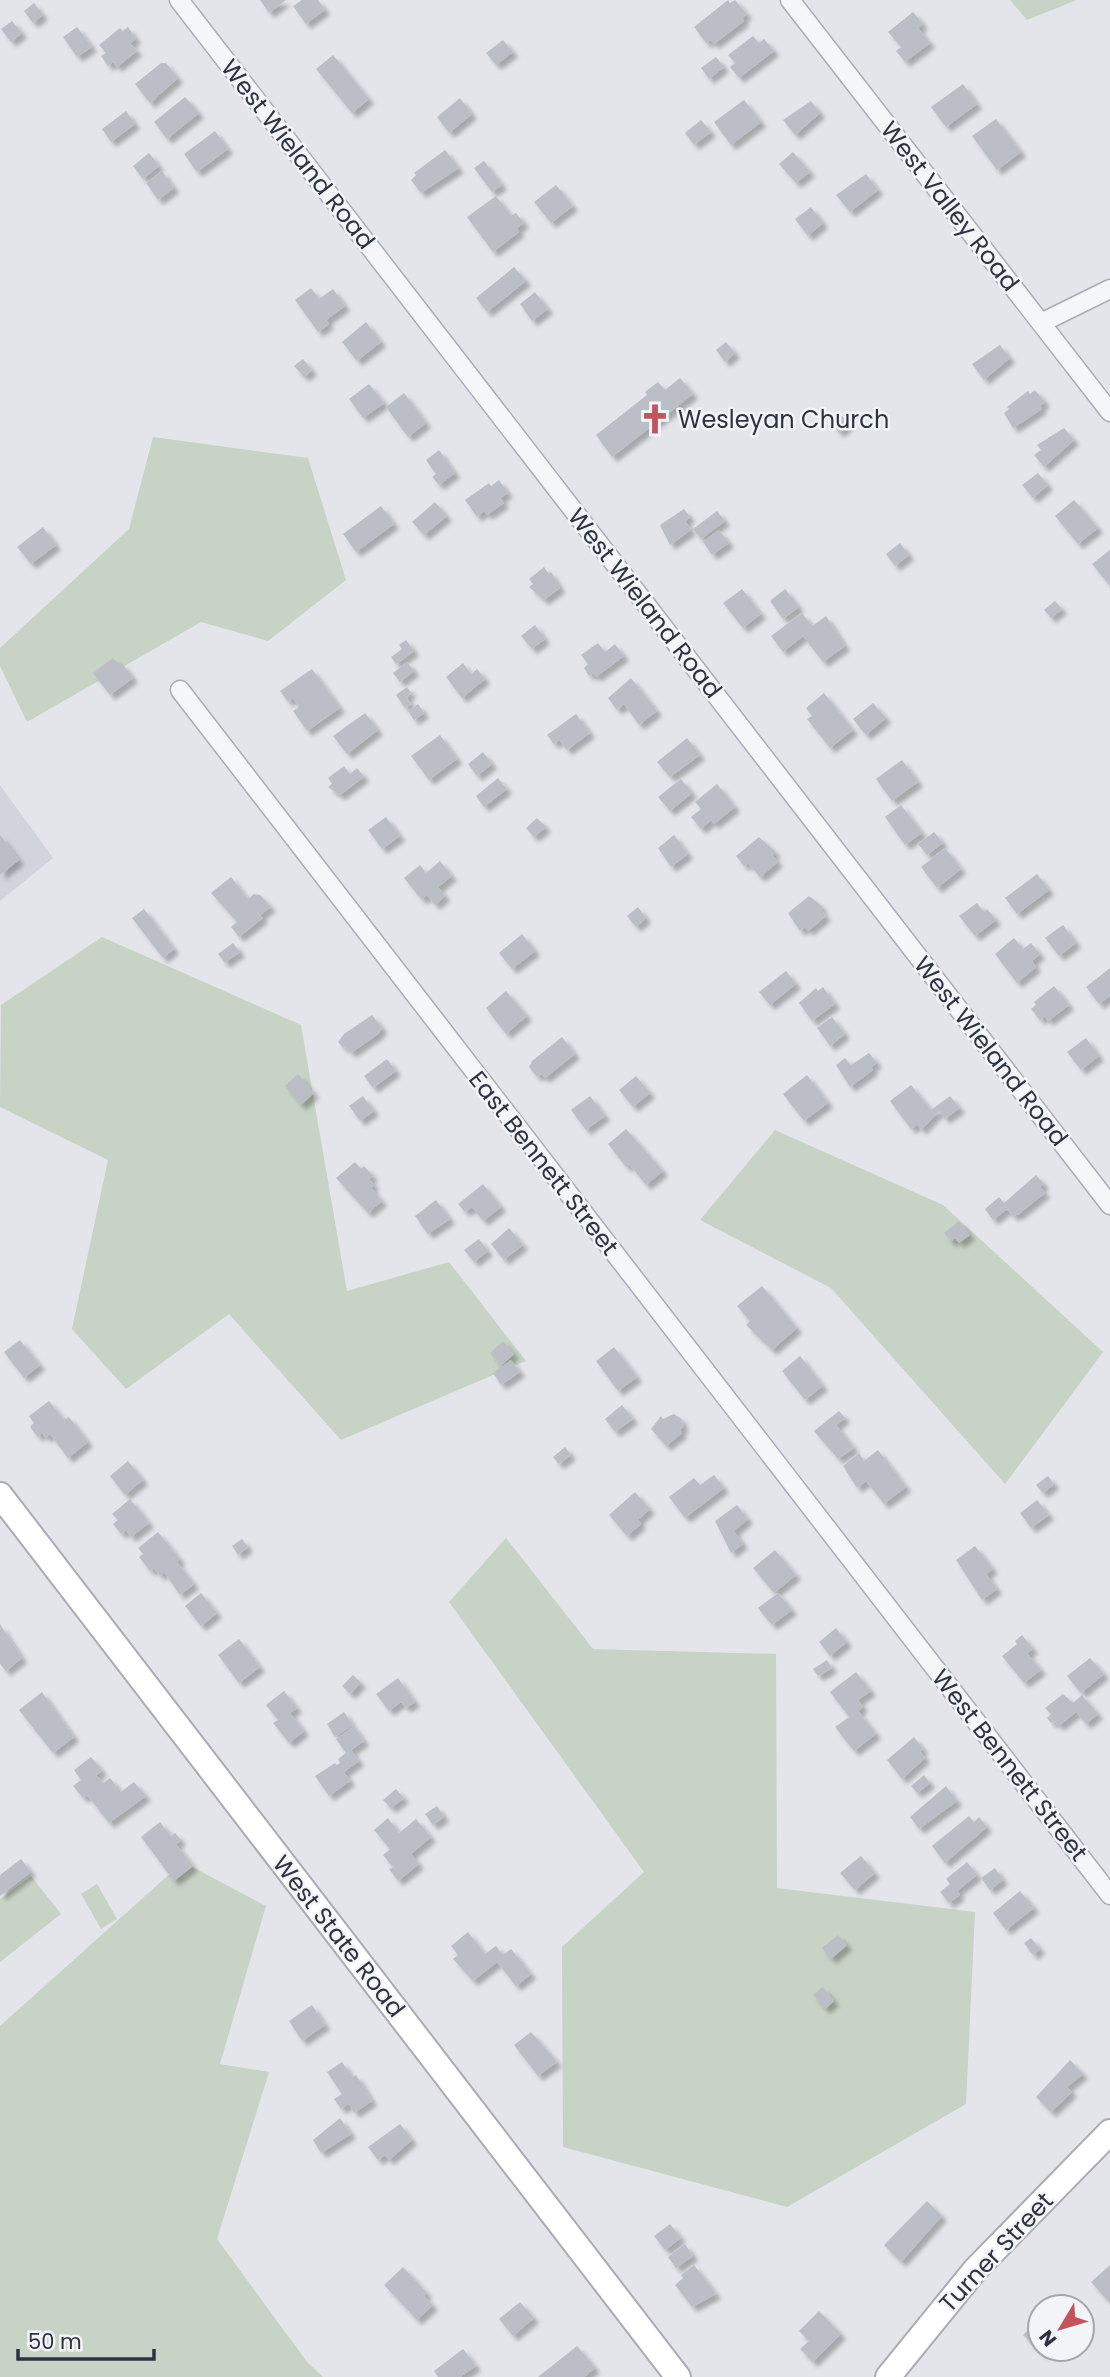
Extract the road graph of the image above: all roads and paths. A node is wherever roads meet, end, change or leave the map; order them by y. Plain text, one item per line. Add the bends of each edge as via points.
1 (180, 0) edge
2 (790, 0) edge
3 (1110, 289) edge
4 (1041, 323) junction
5 (1110, 412) edge
6 (180, 690) dead end
7 (1110, 1205) edge
8 (0, 1494) edge
9 (910, 1635) joint
10 (1110, 1895) edge
11 (1110, 2132) edge
12 (678, 2377) edge
13 (888, 2377) edge

1 - 7 street, West Wieland Road
2 - 4 street, West Valley Road
3 - 4 street
4 - 5 street, West Valley Road
6 - 9 street, East Bennett Street
8 - 12 street, West State Road
9 - 10 street, West Bennett Street
11 - 13 street, Turner Street via 975,2270

